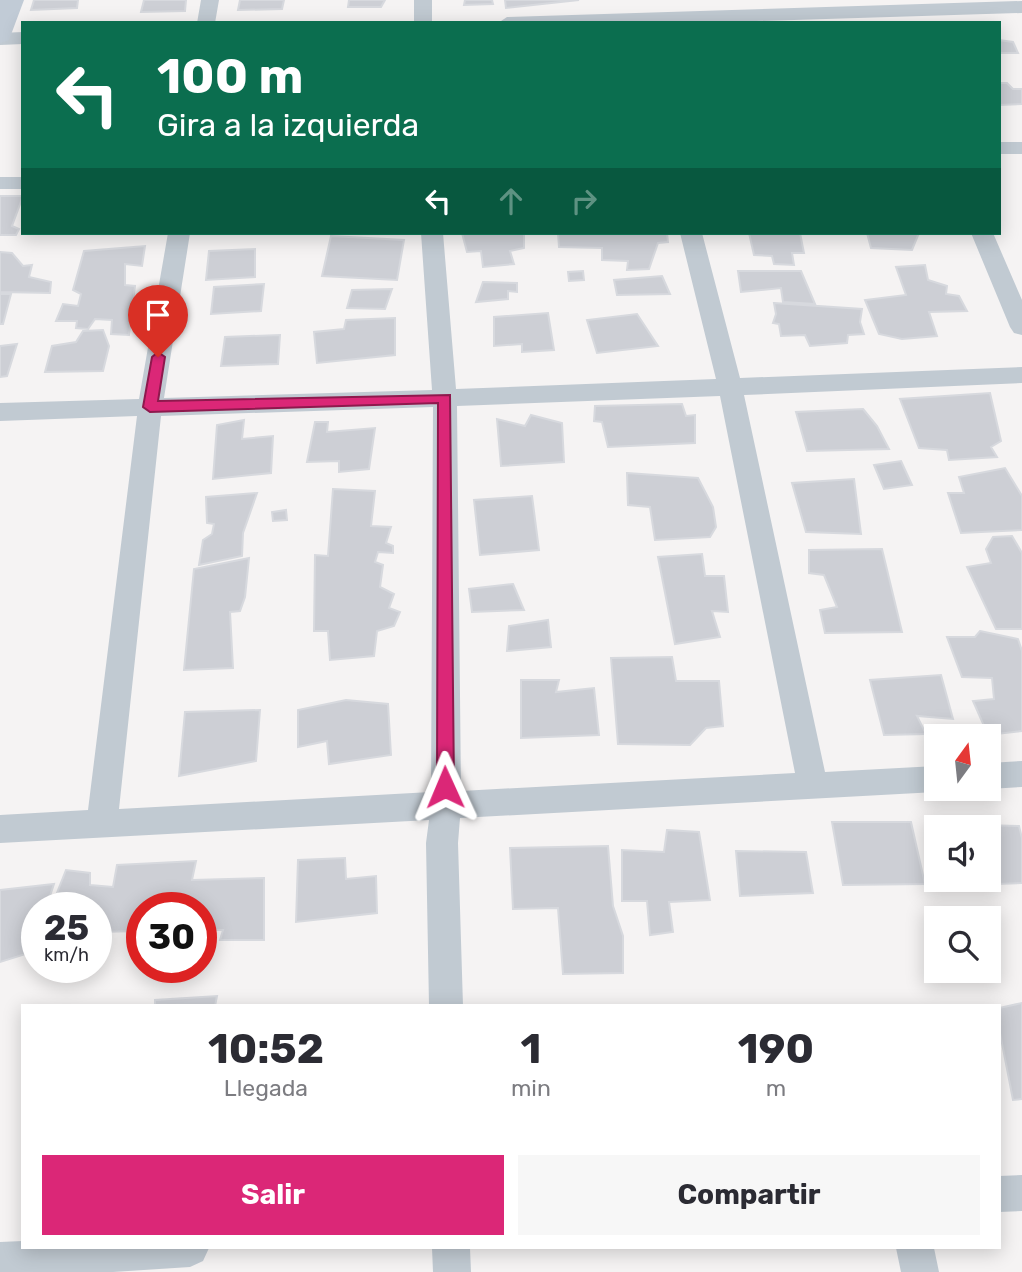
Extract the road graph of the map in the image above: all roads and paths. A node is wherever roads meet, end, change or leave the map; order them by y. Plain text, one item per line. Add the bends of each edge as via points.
1 (11, 0) edge
2 (210, 0) edge
3 (423, 0) edge
4 (1022, 7) edge
5 (640, 9) edge
6 (884, 11) edge
7 (206, 21) edge
8 (423, 21) edge
9 (526, 21) edge
10 (0, 37) edge
11 (21, 38) edge
12 (1001, 148) edge
13 (1022, 148) edge
14 (0, 183) edge
15 (21, 183) edge
16 (179, 235) edge
17 (432, 235) edge
18 (692, 235) edge
19 (983, 235) edge
20 (1022, 327) edge
21 (1022, 375) edge
22 (730, 385) junction
23 (445, 398) junction
24 (150, 407) junction
25 (0, 412) edge
26 (1022, 774) edge
27 (1001, 775) edge
28 (924, 780) edge
29 (813, 785) junction
30 (446, 806) junction
31 (102, 823) junction
32 (0, 829) edge
33 (446, 1004) edge
34 (1022, 1193) edge
35 (1001, 1194) edge
36 (179, 1249) edge
37 (451, 1249) edge
38 (915, 1249) edge
39 (17, 1264) edge
40 (452, 1272) edge
41 (920, 1272) edge

1 - 10 main road
2 - 7 street
3 - 8 street
4 - 6 street
5 - 6 street
5 - 9 street
10 - 11 street
12 - 13 street
14 - 15 street
16 - 24 street
17 - 23 street
18 - 22 street
19 - 20 street
21 - 22 street
22 - 23 street
22 - 29 street
23 - 24 street
23 - 30 street
24 - 25 street
24 - 31 street
26 - 27 street
28 - 29 street
29 - 30 street
30 - 31 street
30 - 33 street via 442,844
31 - 32 street
34 - 35 street
36 - 39 street
37 - 40 street
38 - 41 street

